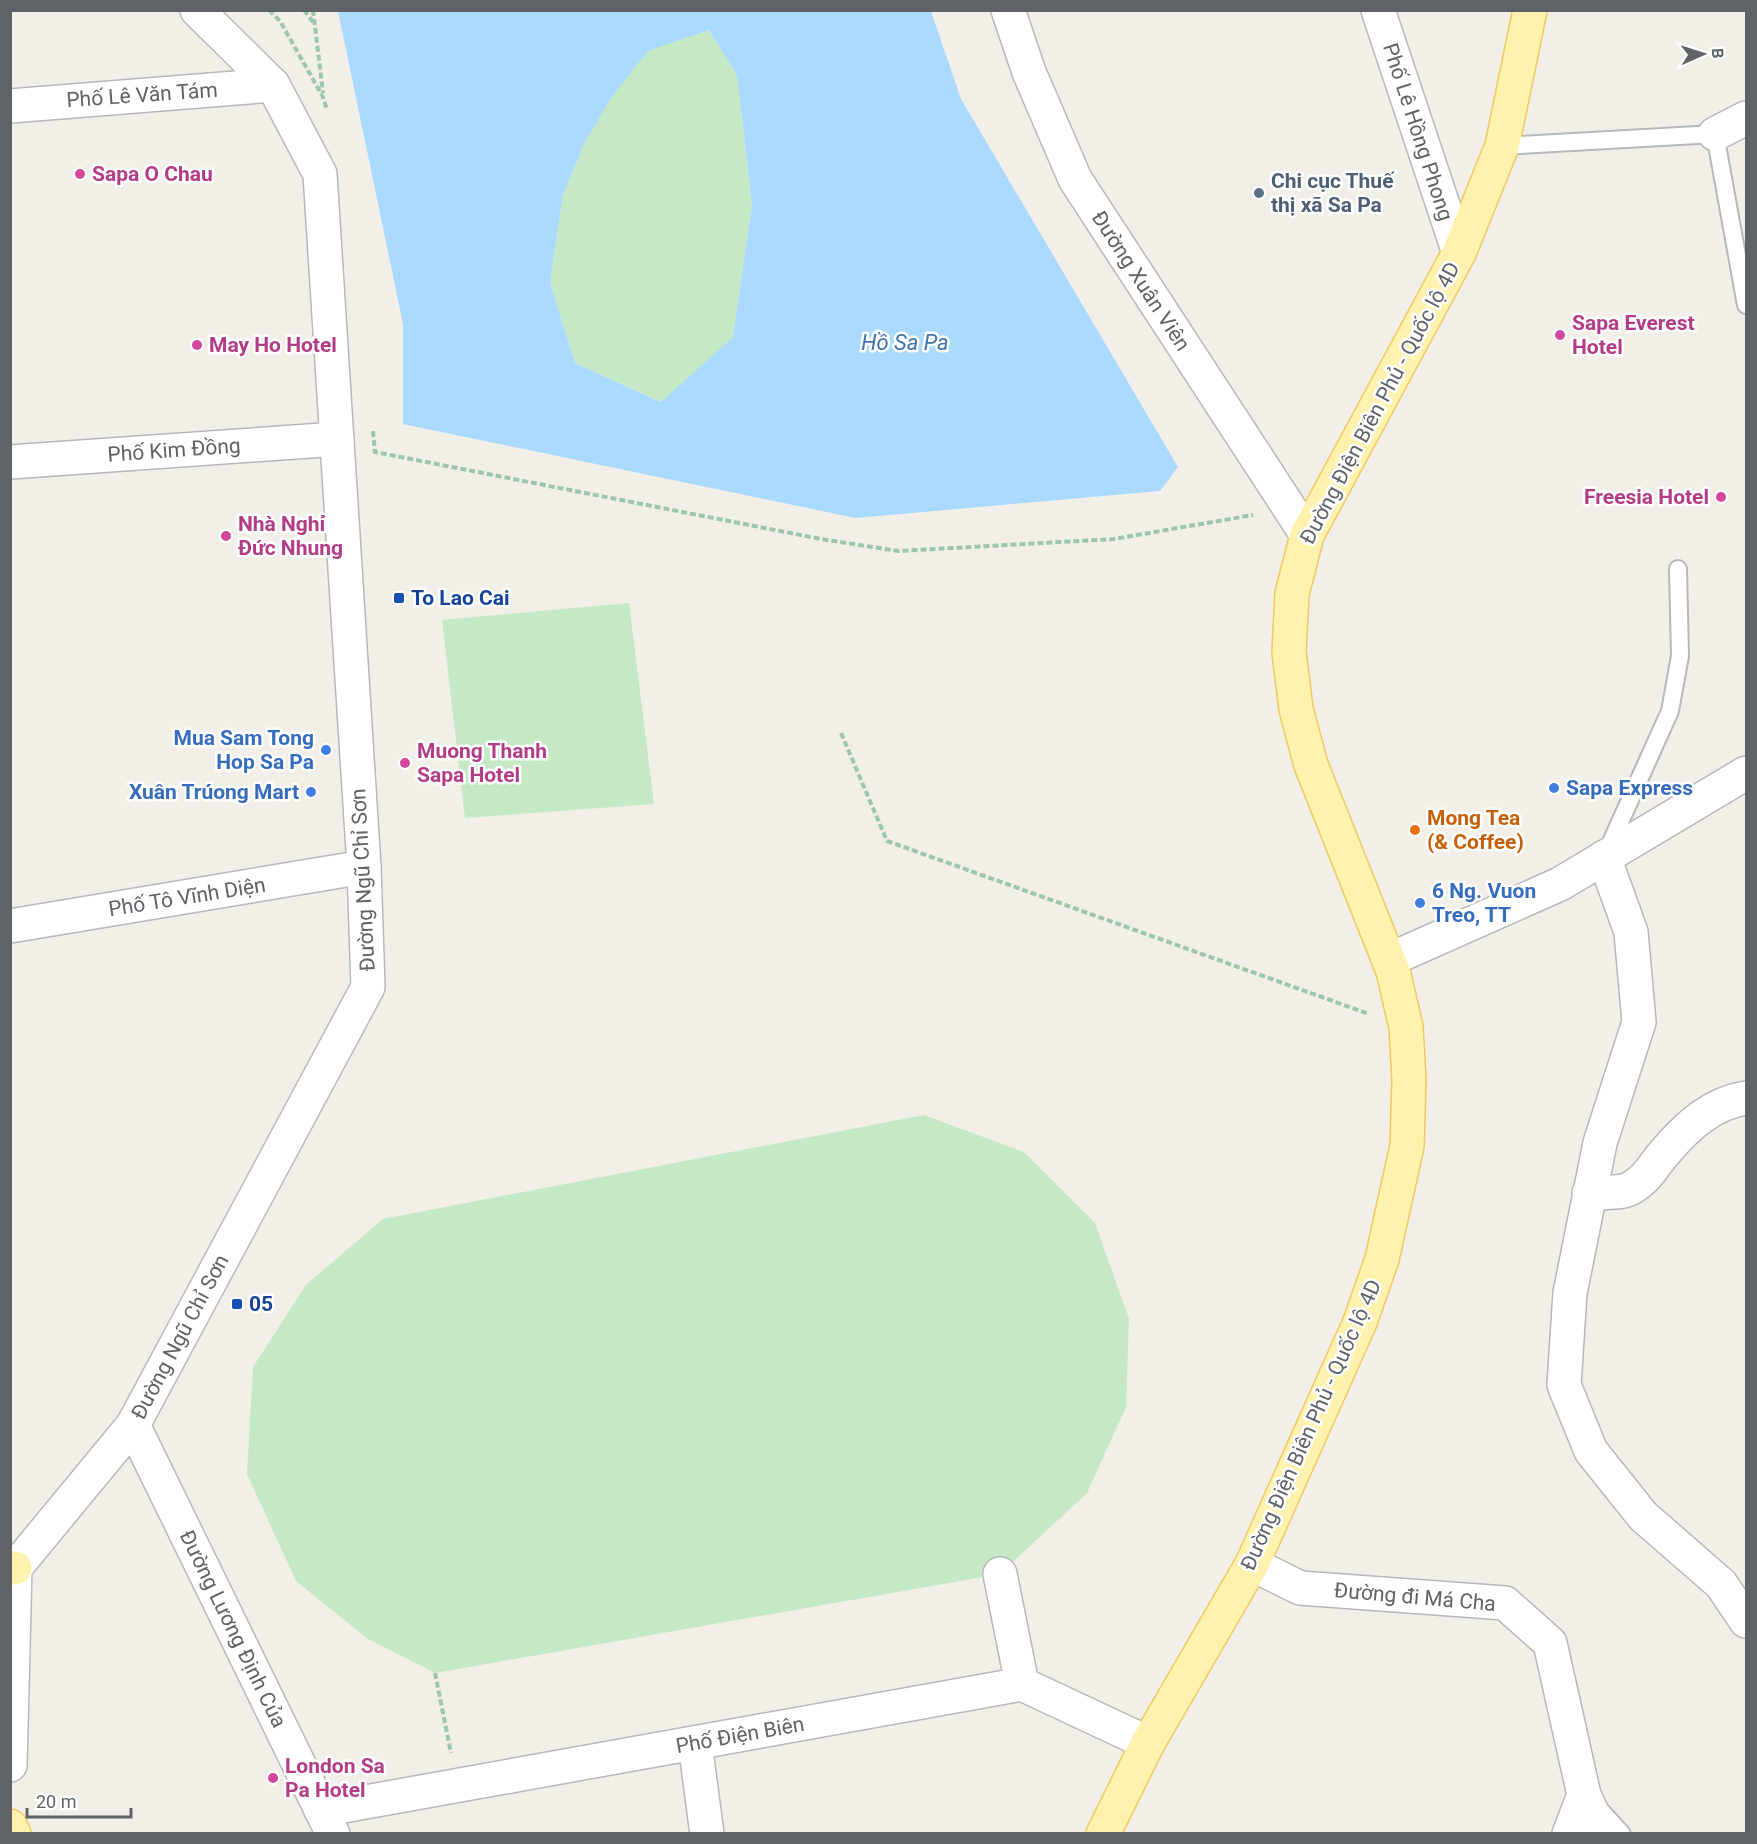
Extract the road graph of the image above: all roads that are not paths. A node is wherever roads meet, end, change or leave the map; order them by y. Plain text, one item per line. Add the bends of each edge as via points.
1 (197, 10) edge
2 (1008, 10) edge
3 (1378, 10) edge
4 (1530, 10) edge
5 (273, 85) junction
6 (10, 106) edge
7 (1746, 118) edge
8 (1715, 134) junction
9 (1502, 146) junction
10 (1459, 253) junction
11 (1746, 305) edge
12 (337, 439) junction
13 (10, 462) edge
14 (1298, 522) junction
15 (1678, 569) dead end
16 (1746, 773) edge
17 (1604, 857) junction
18 (364, 867) junction
19 (10, 926) edge
20 (1389, 960) junction
21 (1746, 1098) edge
22 (1589, 1193) junction
23 (133, 1425) junction
24 (1252, 1564) junction
25 (13, 1568) edge
26 (1000, 1574) dead end
27 (1746, 1621) edge
28 (1022, 1684) junction
29 (695, 1743) junction
30 (1148, 1743) junction
31 (10, 1765) edge
32 (1584, 1795) junction
33 (327, 1822) edge
34 (10, 1826) edge
35 (14, 1833) edge
36 (707, 1833) edge
37 (1103, 1833) edge
38 (1569, 1833) edge
39 (1602, 1833) edge
40 (1622, 1833) edge

1 - 5 street, Đường Ngũ Chỉ Sơn
2 - 14 street, Đường Xuân Viên via 1029,72 1075,179
3 - 10 street, Phố Lê Hồng Phong
4 - 9 main road, Đường Điện Biên Phủ - Quốc lộ 4D
5 - 6 street, Phố Lê Văn Tám
5 - 12 street, Đường Ngũ Chỉ Sơn via 320,174
7 - 8 street
8 - 9 lane
8 - 11 lane
9 - 10 main road, Đường Điện Biên Phủ - Quốc lộ 4D
10 - 14 main road, Đường Điện Biên Phủ - Quốc lộ 4D
12 - 13 street, Phố Kim Đồng
12 - 18 street, Đường Ngũ Chỉ Sơn
14 - 20 main road, Đường Điện Biên Phủ - Quốc lộ 4D via 1289,652 1296,709 1311,765
15 - 17 lane via 1680,656 1670,711
16 - 17 street
17 - 20 street via 1560,884
17 - 22 street via 1631,932 1639,1022 1600,1143
18 - 19 street, Phố Tô Vĩnh Diện
18 - 23 street, Đường Ngũ Chỉ Sơn via 368,987
20 - 24 main road, Đường Điện Biên Phủ - Quốc lộ 4D via 1406,1027 1410,1080 1407,1146 1382,1259 1360,1322
21 - 22 street via 1708,1110 1666,1150 1647,1178 1629,1190
22 - 27 street via 1570,1293 1564,1385 1592,1451 1643,1516 1721,1584
23 - 25 street, Đường Ngũ Chỉ Sơn
23 - 33 street, Đường Lương Định Của
24 - 30 main road, Đường Điện Biên Phủ - Quốc lộ 4D
24 - 32 street, Đường đi Má Cha via 1300,1588 1505,1603 1550,1643
25 - 31 street, Đường Ngũ Chỉ Sơn
26 - 28 street
28 - 29 street, Phố Điện Biên
28 - 30 street
29 - 33 street, Phố Điện Biên via 457,1786
29 - 36 street
30 - 37 main road, Đường Điện Biên Phủ - Quốc lộ 4D
32 - 38 street
32 - 39 street, Đường đi Má Cha
32 - 40 lane
34 - 35 main road

